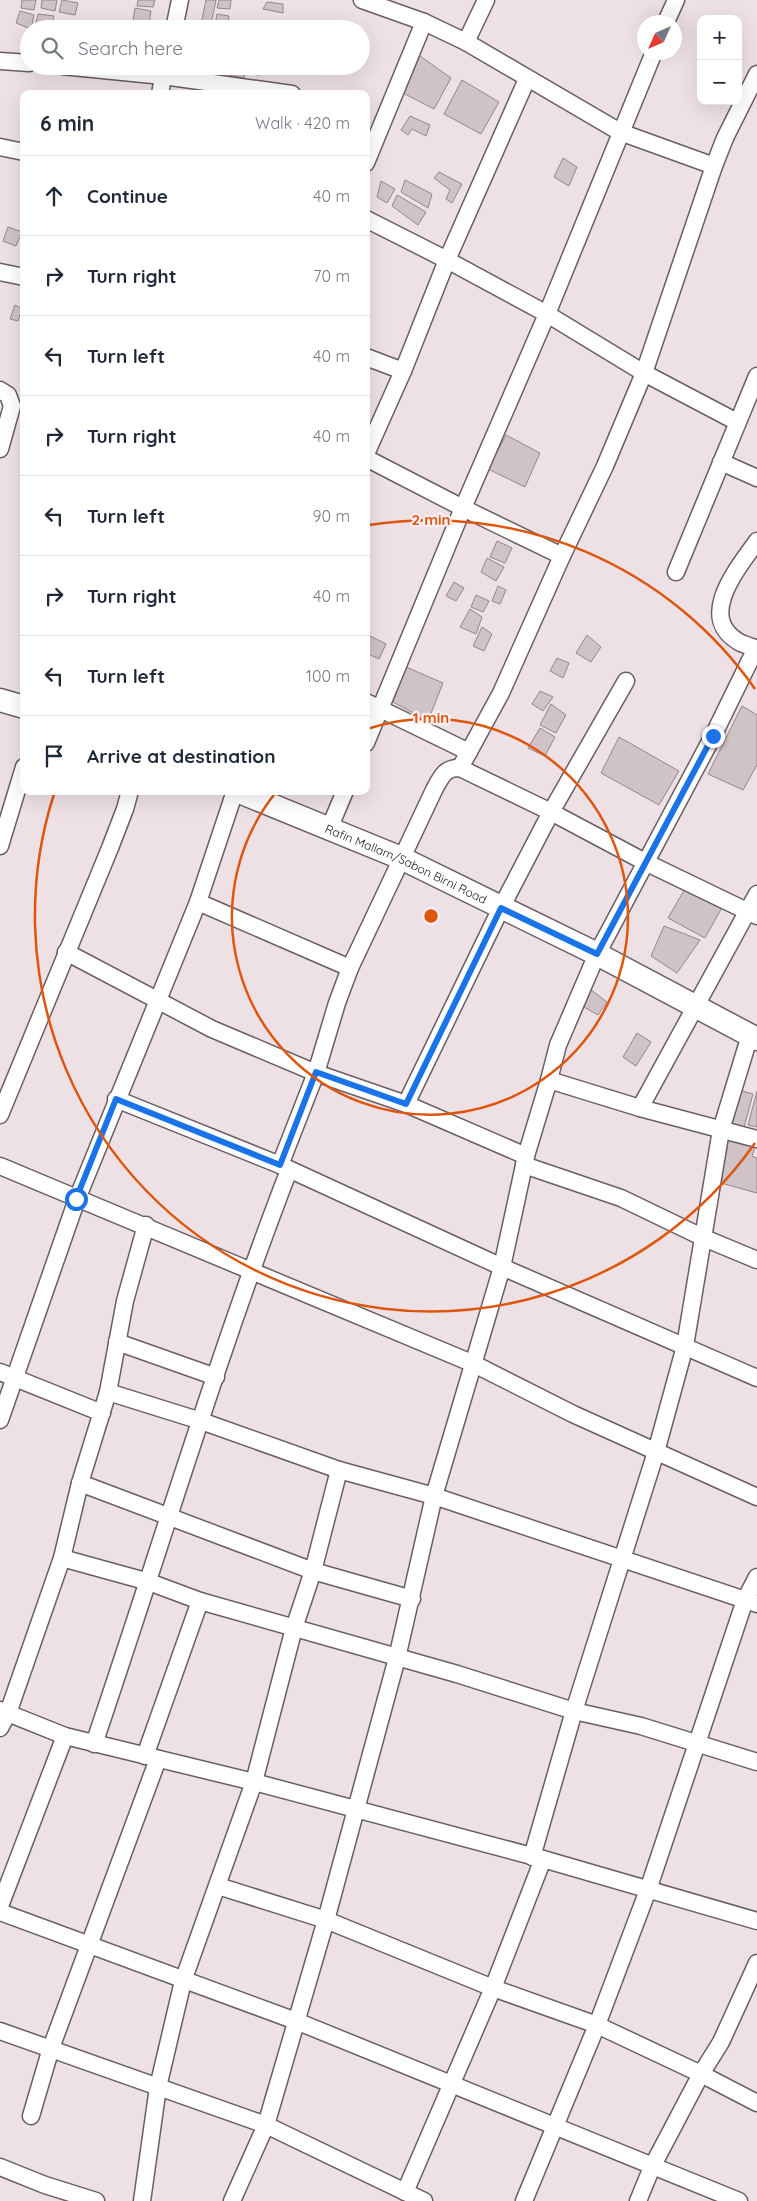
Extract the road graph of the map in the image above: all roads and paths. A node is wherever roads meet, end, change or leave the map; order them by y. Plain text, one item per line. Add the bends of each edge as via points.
1 (180, 0) edge
2 (362, 0) edge
3 (486, 0) edge
4 (676, 0) edge
5 (669, 15) edge
6 (176, 20) edge
7 (424, 22) junction
8 (466, 42) junction
9 (0, 60) edge
10 (651, 60) edge
11 (20, 62) edge
12 (757, 74) edge
13 (163, 75) edge
14 (186, 75) edge
15 (527, 79) junction
16 (161, 90) edge
17 (270, 90) edge
18 (620, 132) junction
19 (0, 147) edge
20 (20, 151) edge
21 (370, 153) edge
22 (714, 166) junction
23 (370, 221) edge
24 (447, 260) junction
25 (0, 272) edge
26 (20, 276) edge
27 (547, 314) junction
28 (370, 358) edge
29 (404, 371) junction
30 (644, 373) junction
31 (757, 376) edge
32 (0, 390) edge
33 (754, 394) edge
34 (737, 422) junction
35 (370, 445) edge
36 (0, 449) edge
37 (370, 460) edge
38 (721, 462) junction
39 (757, 478) edge
40 (463, 508) junction
41 (757, 541) edge
42 (562, 556) junction
43 (676, 572) dead end
44 (756, 649) edge
45 (626, 681) dead end
46 (0, 700) edge
47 (374, 706) edge
48 (20, 707) edge
49 (370, 724) edge
50 (469, 752) junction
51 (460, 768) junction
52 (20, 780) edge
53 (129, 795) edge
54 (235, 795) edge
55 (246, 795) edge
56 (343, 795) edge
57 (551, 812) junction
58 (329, 829) junction
59 (1, 841) edge
60 (401, 858) junction
61 (645, 862) junction
62 (757, 894) edge
63 (198, 902) junction
64 (501, 908) junction
65 (753, 914) edge
66 (66, 952) junction
67 (597, 954) junction
68 (350, 968) junction
69 (159, 1001) junction
70 (696, 1006) junction
71 (753, 1037) edge
72 (316, 1072) junction
73 (549, 1080) junction
74 (116, 1099) junction
75 (406, 1104) junction
76 (640, 1108) junction
77 (0, 1114) edge
78 (720, 1130) junction
79 (757, 1138) edge
80 (525, 1160) junction
81 (0, 1166) edge
82 (284, 1168) junction
83 (76, 1199) junction
84 (146, 1225) junction
85 (704, 1238) junction
86 (757, 1260) edge
87 (502, 1267) junction
88 (250, 1270) junction
89 (117, 1342) junction
90 (685, 1346) junction
91 (474, 1364) junction
92 (7, 1375) edge
93 (216, 1377) junction
94 (757, 1378) edge
95 (108, 1392) junction
96 (102, 1413) junction
97 (0, 1420) edge
98 (201, 1422) junction
99 (656, 1452) junction
100 (339, 1470) junction
101 (80, 1483) junction
102 (434, 1496) junction
103 (757, 1497) edge
104 (170, 1516) junction
105 (62, 1558) junction
106 (621, 1560) junction
107 (313, 1571) junction
108 (757, 1577) edge
109 (149, 1582) junction
110 (412, 1599) junction
111 (200, 1601) junction
112 (751, 1602) edge
113 (294, 1628) junction
114 (397, 1658) junction
115 (574, 1711) junction
116 (3, 1717) edge
117 (65, 1736) junction
118 (696, 1743) junction
119 (94, 1744) junction
120 (151, 1758) junction
121 (757, 1762) edge
122 (254, 1782) junction
123 (356, 1810) junction
124 (538, 1858) junction
125 (218, 1886) junction
126 (648, 1890) junction
127 (0, 1906) edge
128 (0, 1912) edge
129 (326, 1920) junction
130 (757, 1922) edge
131 (88, 1944) junction
132 (757, 1964) edge
133 (183, 1981) junction
134 (493, 1988) junction
135 (296, 2021) junction
136 (597, 2025) junction
137 (0, 2031) edge
138 (51, 2048) junction
139 (700, 2074) junction
140 (451, 2085) junction
141 (158, 2086) junction
142 (757, 2103) edge
143 (31, 2116) dead end
144 (266, 2125) junction
145 (556, 2127) junction
146 (0, 2167) edge
147 (652, 2167) junction
148 (416, 2198) edge
149 (96, 2201) edge
150 (142, 2201) edge
151 (232, 2201) edge
152 (524, 2201) edge
153 (638, 2201) edge
154 (739, 2201) edge

1 - 6 street
2 - 7 street
3 - 8 street
4 - 5 street
7 - 8 street
7 - 21 street
8 - 15 street
9 - 11 street
10 - 18 street
12 - 22 street
13 - 16 street
14 - 17 street
15 - 18 street
15 - 24 street
18 - 22 street
18 - 27 street
19 - 20 street
22 - 30 street
23 - 24 street
24 - 27 street
24 - 29 street
25 - 26 street
27 - 30 street
27 - 40 street
28 - 29 street
29 - 35 street
30 - 34 street
30 - 42 street
31 - 33 street
32 - 36 street via 8,395 12,406
33 - 34 street
34 - 38 street
37 - 40 street
38 - 39 street
38 - 43 street
40 - 42 street
40 - 47 street
41 - 44 street via 723,594 719,615 726,631 739,642
42 - 50 street via 501,693
44 - 61 street
45 - 57 street
46 - 48 street
47 - 49 street
47 - 50 street
50 - 51 street
51 - 57 street
51 - 60 street via 451,768 444,773
52 - 59 street
53 - 66 street
54 - 63 street
55 - 58 street, Rafin Mallam/Sabon Birni Road
56 - 58 street
57 - 61 street
57 - 64 street
58 - 60 street, Rafin Mallam/Sabon Birni Road
60 - 64 street, Rafin Mallam/Sabon Birni Road
60 - 68 street
61 - 65 street
61 - 67 street
62 - 65 street
63 - 68 street
63 - 69 street
64 - 67 street, Rafin Mallam/Sabon Birni Road
64 - 75 street
65 - 70 street
66 - 69 street
66 - 77 street
67 - 70 street, Rafin Mallam/Sabon Birni Road
67 - 73 street via 558,1046
68 - 72 street
69 - 72 street via 212,1029
69 - 74 street
70 - 71 street, Rafin Mallam/Sabon Birni Road
70 - 76 street
71 - 78 street
72 - 75 street
72 - 82 street
73 - 76 street
73 - 80 street
74 - 82 street
74 - 83 street
75 - 80 street
76 - 78 street
78 - 79 street
78 - 85 street
80 - 85 street via 621,1198
80 - 87 street
81 - 83 street
82 - 87 street
82 - 88 street
83 - 84 street
83 - 92 street
84 - 88 street
84 - 89 street
85 - 86 street
85 - 90 street
87 - 90 street
87 - 91 street
88 - 91 street
88 - 93 street
89 - 93 street
89 - 95 street
90 - 94 street
90 - 99 street
91 - 99 street
91 - 102 street
92 - 96 street
92 - 97 street
93 - 98 street
95 - 96 street
95 - 98 street
96 - 101 street
98 - 100 street
98 - 104 street
99 - 103 street
99 - 106 street
100 - 102 street
100 - 107 street
101 - 104 street
101 - 105 street
102 - 106 street
102 - 110 street
104 - 107 street
104 - 109 street
105 - 109 street
105 - 116 street
106 - 112 street
106 - 115 street
107 - 110 street
107 - 113 street
108 - 112 street
109 - 111 street
109 - 119 street
110 - 114 street
111 - 113 street
111 - 120 street
112 - 118 street
113 - 114 street
113 - 122 street
114 - 115 street
114 - 123 street
115 - 118 street
115 - 124 street
116 - 117 street
117 - 119 street
117 - 127 street
118 - 121 street
118 - 126 street
119 - 120 street
120 - 122 street
120 - 131 street
122 - 123 street
122 - 125 street
123 - 124 street
123 - 129 street
124 - 126 street
124 - 134 street
125 - 129 street
125 - 133 street
126 - 130 street
126 - 136 street
128 - 131 street
129 - 134 street
129 - 135 street
131 - 133 street
131 - 138 street
132 - 139 street via 721,2042
133 - 135 street
133 - 141 street
134 - 136 street
134 - 140 street
135 - 140 street
135 - 144 street
136 - 139 street
136 - 145 street
137 - 138 street
138 - 141 street
138 - 143 street
139 - 142 street
139 - 147 street
140 - 145 street
140 - 148 street
141 - 144 street
141 - 150 street
144 - 148 street
144 - 151 street
145 - 147 street
145 - 152 street
146 - 149 street
147 - 153 street
147 - 154 street

